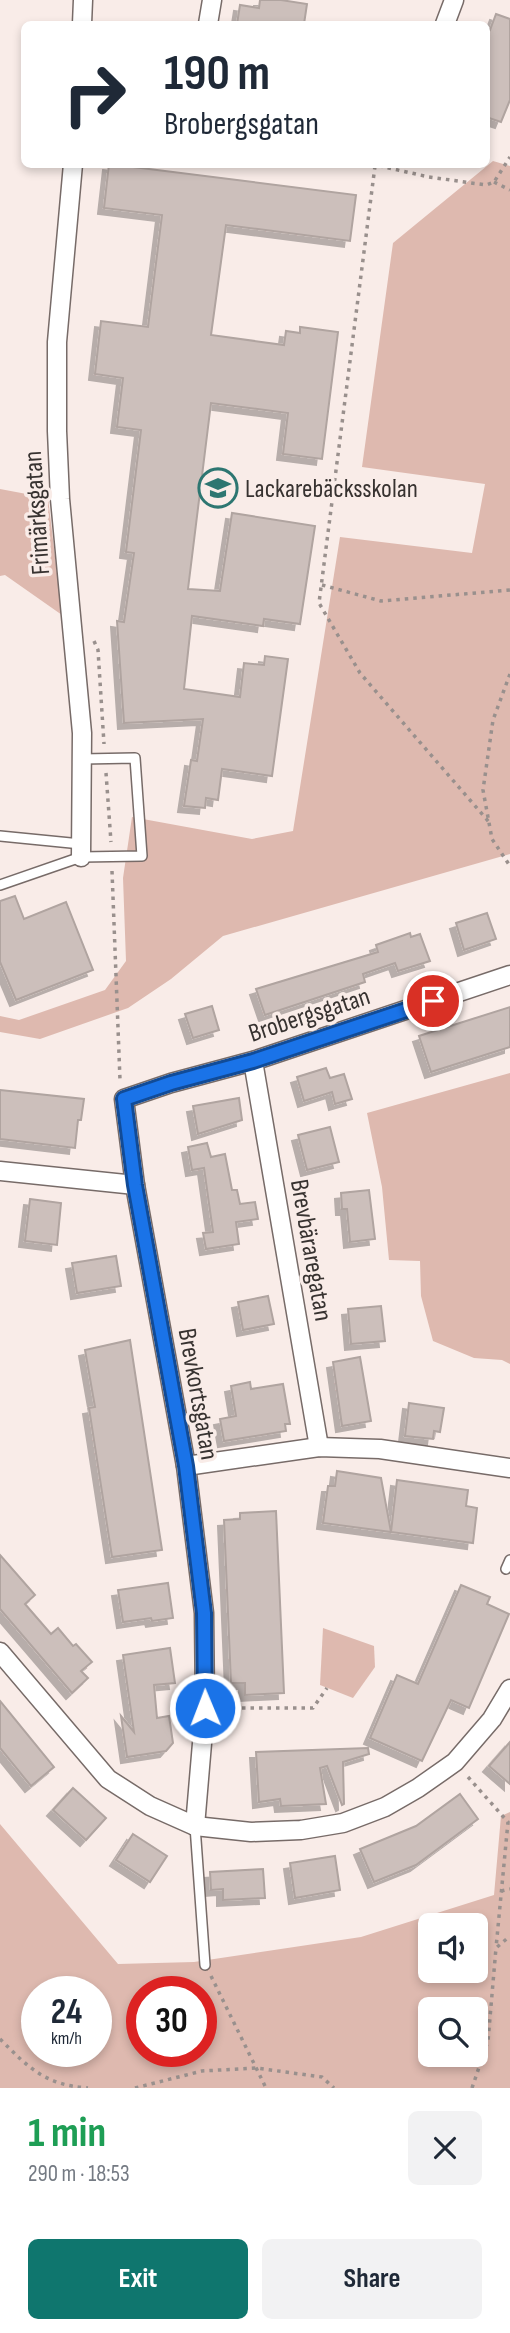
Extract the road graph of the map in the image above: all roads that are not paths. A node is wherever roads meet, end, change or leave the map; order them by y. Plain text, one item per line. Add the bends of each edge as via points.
1 (83, 0) edge
2 (212, 0) edge
3 (454, 0) edge
4 (82, 21) edge
5 (208, 21) edge
6 (446, 21) edge
7 (73, 168) edge
8 (82, 760) junction
9 (0, 836) edge
10 (81, 850) junction
11 (0, 885) edge
12 (510, 975) edge
13 (253, 1061) junction
14 (124, 1099) joint
15 (0, 1171) edge
16 (135, 1185) junction
17 (319, 1447) junction
18 (186, 1466) junction
19 (510, 1468) edge
20 (0, 1652) edge
21 (510, 1689) edge
22 (195, 1826) junction
23 (205, 1965) road end

1 - 4 street
2 - 5 street
3 - 6 street
7 - 8 street, Frimärksgatan via 57,342 57,431
8 - 10 street, Frimärksgatan
8 - 10 lane via 135,758 142,856
9 - 10 lane
10 - 11 lane
12 - 13 street, Brobergsgatan
13 - 14 street, Brobergsgatan
13 - 17 street, Brevbäraregatan
14 - 16 street, Brevkortsgatan
15 - 16 street
16 - 18 street, Brevkortsgatan
17 - 18 street
17 - 19 street via 380,1449
18 - 22 street, Brevkortsgatan via 204,1613 205,1708
20 - 22 street via 108,1779 150,1806
21 - 22 street via 492,1719 455,1762 385,1807 344,1823 301,1830 250,1832
22 - 23 lane

